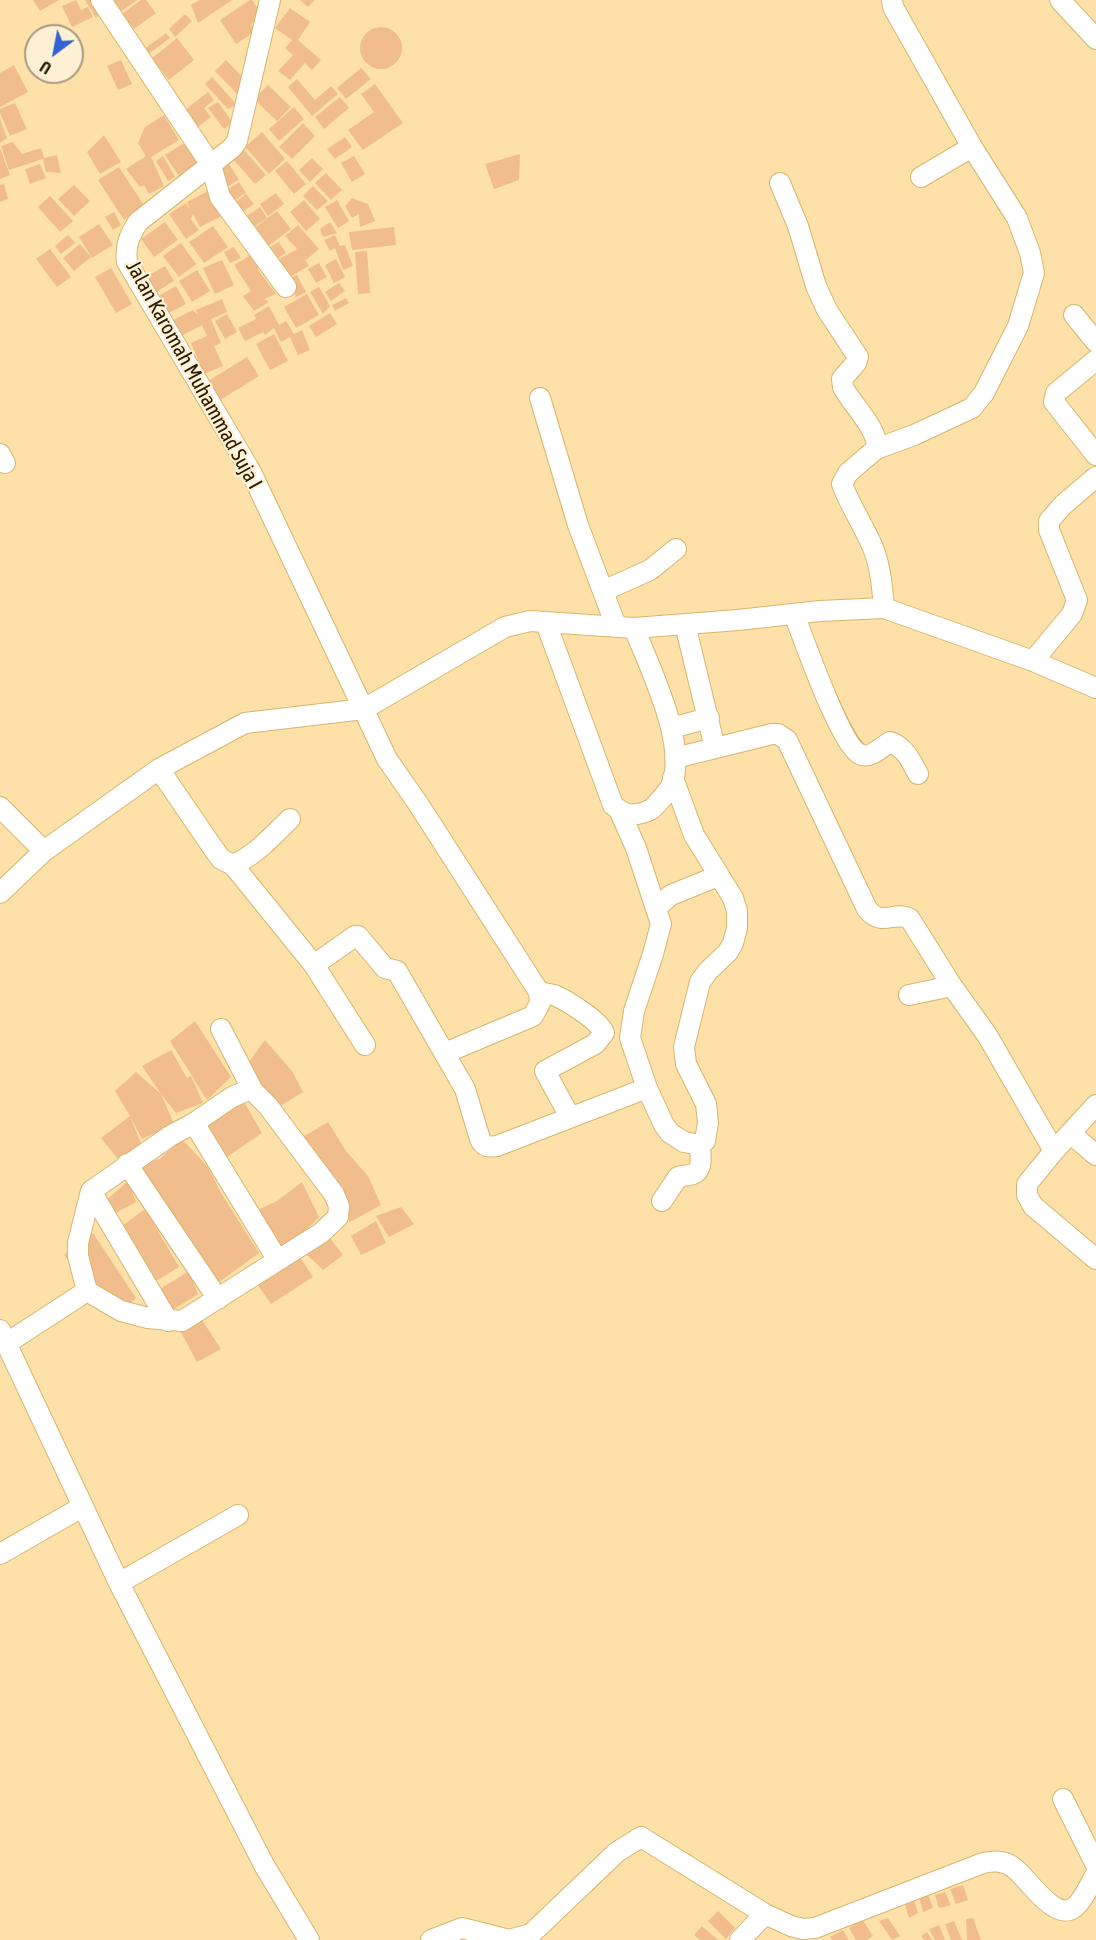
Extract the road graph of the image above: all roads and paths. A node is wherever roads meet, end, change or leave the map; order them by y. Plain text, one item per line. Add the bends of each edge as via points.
1 (101, 0) edge
2 (270, 0) edge
3 (892, 0) edge
4 (1060, 0) edge
5 (1096, 39) edge
6 (972, 147) junction
7 (211, 165) junction
8 (921, 177) dead end
9 (780, 183) dead end
10 (286, 287) dead end
11 (1074, 315) dead end
12 (1096, 342) edge
13 (1096, 360) edge
14 (540, 398) dead end
15 (876, 449) junction
16 (1096, 455) edge
17 (1096, 477) edge
18 (676, 549) dead end
19 (603, 591) junction
20 (884, 608) junction
21 (794, 614) junction
22 (546, 623) junction
23 (685, 624) junction
24 (625, 627) junction
25 (1033, 661) junction
26 (1096, 687) edge
27 (364, 709) junction
28 (709, 718) junction
29 (671, 728) junction
30 (715, 748) junction
31 (675, 758) junction
32 (159, 769) junction
33 (918, 774) dead end
34 (673, 778) junction
35 (0, 807) edge
36 (620, 812) junction
37 (290, 819) dead end
38 (44, 851) junction
39 (233, 865) junction
40 (718, 876) junction
41 (0, 892) edge
42 (656, 908) junction
43 (314, 965) junction
44 (952, 986) junction
45 (539, 992) junction
46 (909, 995) dead end
47 (221, 1029) dead end
48 (365, 1045) dead end
49 (446, 1053) junction
50 (647, 1088) junction
51 (253, 1091) junction
52 (1096, 1105) edge
53 (570, 1118) junction
54 (194, 1123) junction
55 (1070, 1133) junction
56 (699, 1145) junction
57 (1054, 1150) junction
58 (1096, 1155) edge
59 (128, 1164) junction
60 (91, 1191) junction
61 (662, 1202) dead end
62 (278, 1259) junction
63 (1096, 1259) edge
64 (87, 1291) junction
65 (218, 1299) junction
66 (168, 1321) junction
67 (3, 1336) edge
68 (82, 1507) junction
69 (238, 1515) dead end
70 (0, 1554) edge
71 (119, 1583) junction
72 (1063, 1799) dead end
73 (1096, 1865) edge
74 (1096, 1874) edge
75 (756, 1931) edge
76 (809, 1934) edge
77 (309, 1940) edge
78 (431, 1940) edge

1 - 7 street
2 - 7 street, Jalan Karomah Muhammad Suja I via 240,134 232,148
3 - 6 street
4 - 5 street
6 - 8 street
6 - 15 street via 1017,218 1030,253 1034,273 1018,326 984,393 972,408
7 - 10 street via 220,197
7 - 27 street, Jalan Karomah Muhammad Suja I via 138,222 129,236 127,262 251,472
9 - 15 street via 816,286 858,357 842,379 843,387 874,433
11 - 12 street
13 - 16 street via 1056,393 1054,402
14 - 19 street via 578,525
15 - 20 street via 848,473 842,484 870,540 880,570
17 - 25 street via 1049,521 1049,530 1077,600 1071,614
18 - 19 street via 650,570
19 - 24 street
20 - 21 street
20 - 25 street
21 - 23 street
21 - 33 street via 837,722 852,747 863,756 893,742 907,755
22 - 24 street
22 - 27 street via 530,621 505,627
22 - 36 street via 613,805
23 - 24 street
23 - 28 street
24 - 29 street via 666,709
25 - 26 street
27 - 32 street via 245,723
27 - 45 street, Jalan Karomah Muhammad Suja I via 387,759
28 - 29 street
28 - 30 street
29 - 31 street
30 - 31 street
30 - 44 street via 772,734 787,740 867,909 877,917 910,919
31 - 34 street
32 - 38 street
32 - 39 street via 221,859
34 - 36 street via 671,787 654,807 629,816
34 - 40 street via 694,835
35 - 38 street
36 - 42 street
37 - 39 street
38 - 41 street
39 - 43 street
40 - 42 street via 671,895
40 - 56 street via 733,898 737,928 728,952 700,982 684,1047 686,1064 706,1104 705,1141
42 - 50 street via 661,924 634,1011 630,1038
43 - 48 street
43 - 49 street via 355,936 360,937 385,968 395,969 402,976
44 - 46 street
44 - 57 street via 987,1035
45 - 49 street via 540,1003 533,1016
45 - 53 street via 554,995 595,1021 604,1033 595,1044 545,1071
47 - 51 street
49 - 53 street via 465,1089 482,1144 497,1146
50 - 53 street
50 - 56 street via 670,1133
51 - 54 street via 232,1097
51 - 62 street via 334,1194 339,1206 338,1217 321,1233
52 - 55 street
54 - 59 street
54 - 62 street
55 - 57 street
55 - 58 street
56 - 61 street via 697,1171 678,1177
57 - 63 street via 1027,1184 1027,1195 1033,1206
59 - 60 street
59 - 65 street
60 - 64 street via 78,1243
60 - 66 street
62 - 65 street
64 - 66 street via 121,1311
64 - 67 street
65 - 66 street via 182,1321
67 - 68 street
68 - 70 street
68 - 71 street
69 - 71 street
71 - 77 street via 264,1865
72 - 73 street
74 - 76 street via 1077,1905 1061,1909 1052,1907 1014,1867 1004,1862 983,1863 815,1928
75 - 76 street
75 - 78 street via 641,1838 617,1852 531,1934 509,1940 462,1928

